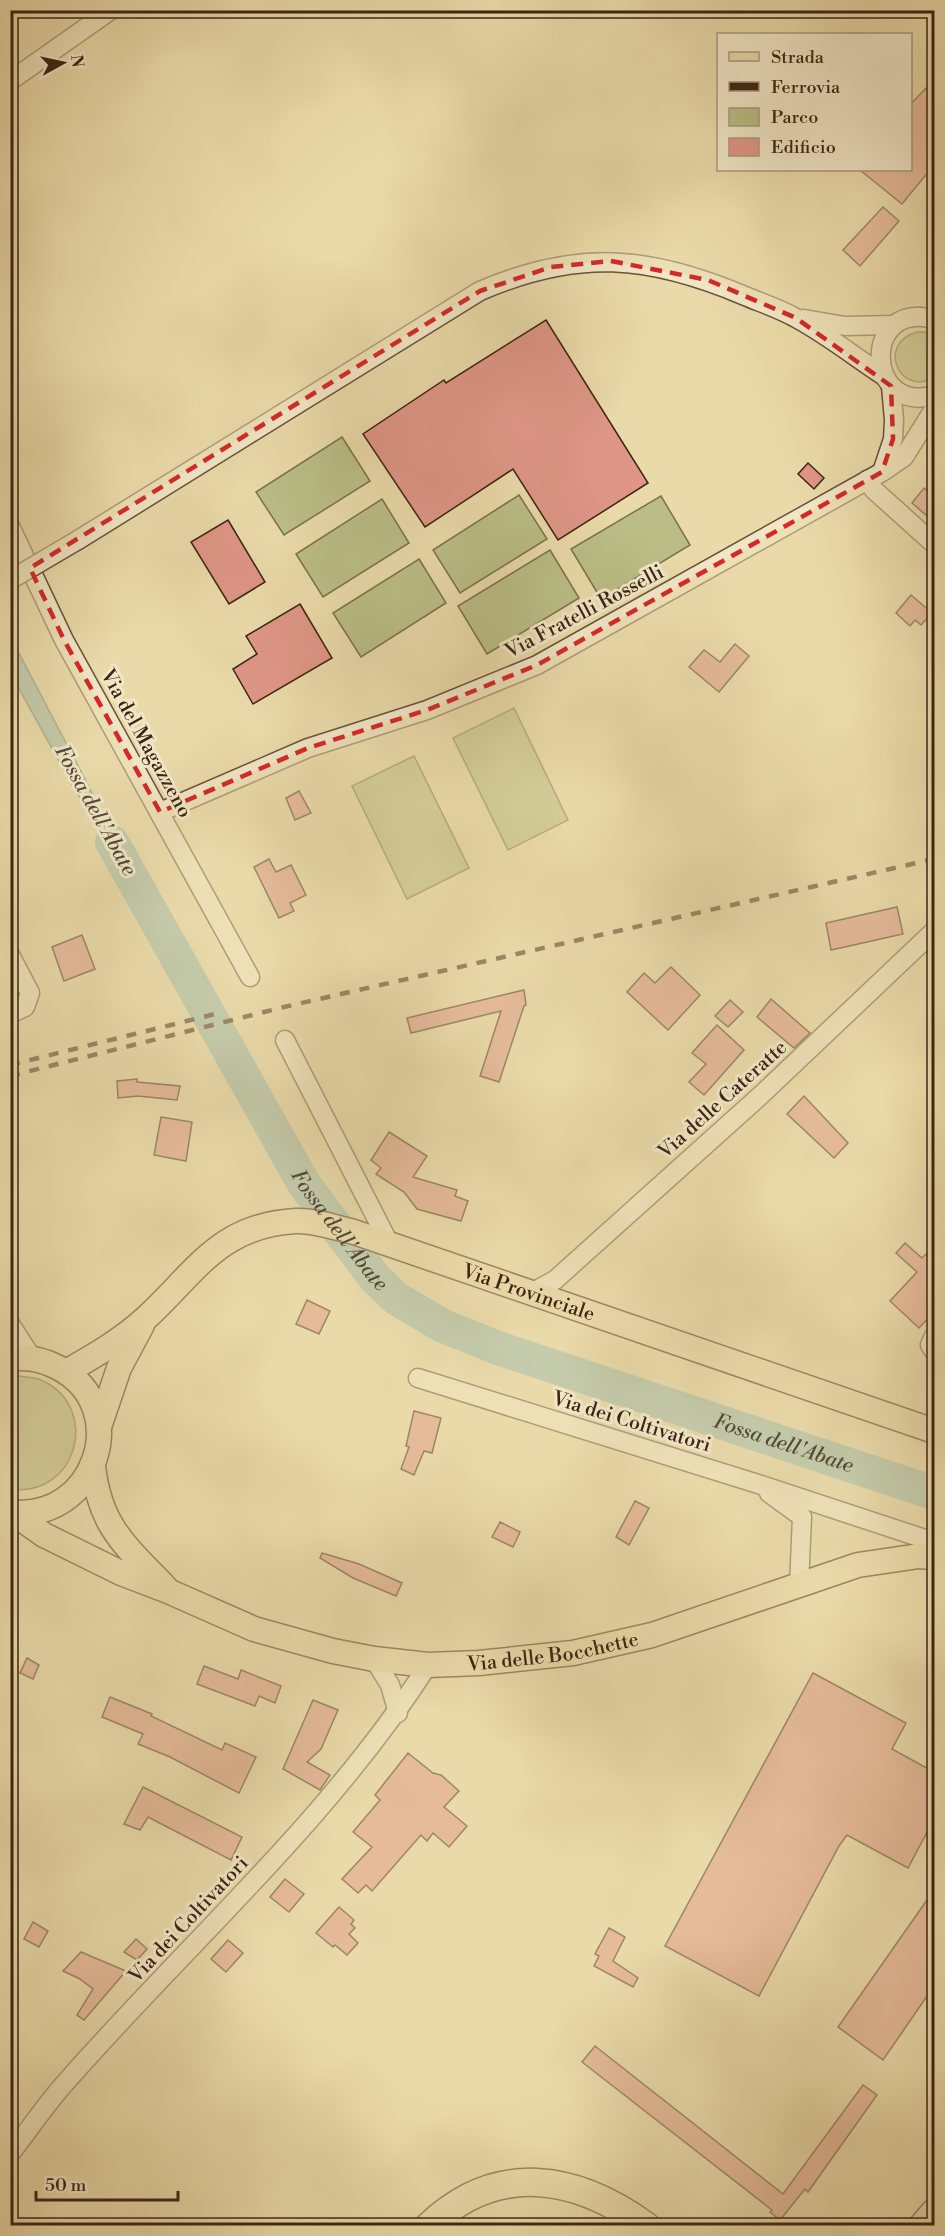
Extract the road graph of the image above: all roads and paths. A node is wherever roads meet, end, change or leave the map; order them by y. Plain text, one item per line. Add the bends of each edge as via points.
1 (111, 10) edge
2 (10, 81) edge
3 (796, 318) junction
4 (934, 319) edge
5 (894, 325) junction
6 (887, 381) junction
7 (934, 395) edge
8 (934, 410) edge
9 (874, 476) junction
10 (10, 526) edge
11 (934, 544) edge
12 (10, 580) edge
13 (160, 812) junction
14 (934, 931) edge
15 (10, 955) edge
16 (250, 977) dead end
17 (10, 1014) edge
18 (285, 1040) dead end
19 (389, 1243) junction
20 (532, 1292) junction
21 (147, 1318) junction
22 (10, 1323) edge
23 (934, 1336) edge
24 (934, 1351) edge
25 (21, 1359) edge
26 (66, 1372) junction
27 (418, 1378) dead end
28 (99, 1427) junction
29 (934, 1431) edge
30 (93, 1466) junction
31 (755, 1483) junction
32 (12, 1512) edge
33 (934, 1542) edge
34 (934, 1557) edge
35 (799, 1585) junction
36 (168, 1591) junction
37 (374, 1659) junction
38 (428, 1665) junction
39 (398, 1713) junction
40 (10, 2154) edge
41 (934, 2213) edge
42 (429, 2226) edge
43 (646, 2226) edge
44 (922, 2226) edge

1 - 2 street
3 - 5 street via 846,326
3 - 6 street
3 - 12 street, bridge via 708,280 611,261 582,261 511,278 480,291
4 - 5 street via 906,318
5 - 6 street via 880,349
6 - 7 street via 910,397
6 - 9 street via 894,439
8 - 9 street, Via Fratelli Rosselli via 904,457
9 - 11 street via 874,490
9 - 13 street, Via Fratelli Rosselli via 537,665 427,710 308,748
10 - 13 street, Via del Magazzeno via 64,640
13 - 16 street, Via del Magazzeno
14 - 20 street, Via delle Cateratte via 761,1095 555,1280
15 - 17 street via 30,993 25,1007
18 - 19 street
19 - 20 main road, Via Provinciale
19 - 21 main road, Via Provinciale via 297,1221 256,1228 211,1252
20 - 29 main road, Via Provinciale
21 - 26 main road, Via Provinciale
21 - 28 main road, Via Provinciale via 119,1368
22 - 25 street
23 - 24 street via 930,1345
25 - 26 main road via 50,1363
26 - 28 main road via 82,1387
27 - 31 street, Via dei Coltivatori
28 - 30 main road
30 - 32 main road via 83,1484 52,1507
30 - 36 main road, Via delle Bocchette via 96,1492 113,1532
31 - 33 street, Via dei Coltivatori
31 - 35 street via 802,1517
32 - 36 main road, Via delle Bocchette via 44,1535
34 - 35 main road, Via delle Bocchette via 858,1565
35 - 38 main road, Via delle Bocchette via 652,1635 573,1653
36 - 37 main road, Via delle Bocchette via 254,1629
37 - 38 main road, Via delle Bocchette
37 - 39 street via 390,1685
38 - 39 street, Via dei Coltivatori
39 - 40 street, Via dei Coltivatori via 284,1850 65,2083
41 - 44 highway
42 - 43 highway via 449,2209 479,2193 541,2182 592,2194

